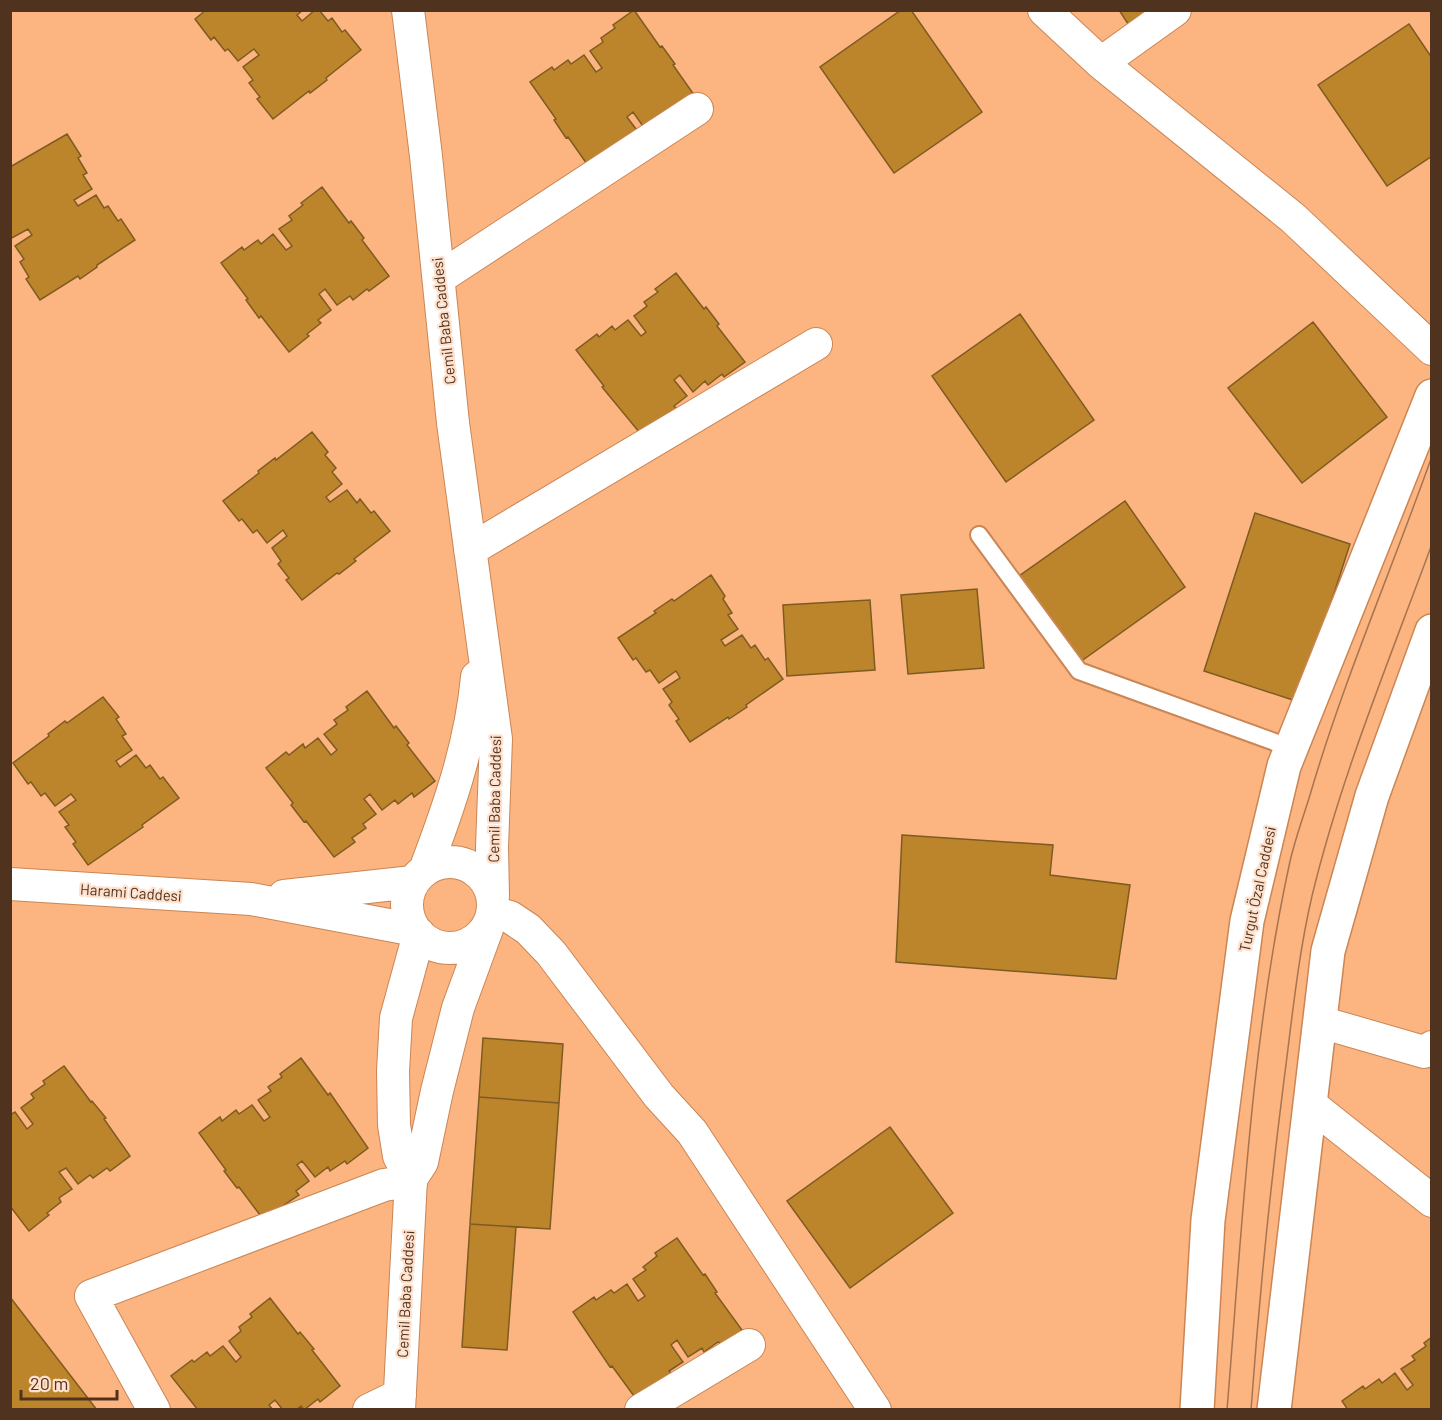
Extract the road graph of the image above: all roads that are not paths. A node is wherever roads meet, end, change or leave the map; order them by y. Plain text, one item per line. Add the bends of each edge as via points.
1 (408, 10) edge
2 (1044, 10) edge
3 (1175, 10) edge
4 (1101, 63) junction
5 (697, 109) dead end
6 (438, 278) junction
7 (816, 344) dead end
8 (1431, 349) edge
9 (1431, 396) edge
10 (979, 535) dead end
11 (470, 550) junction
12 (481, 631) junction
13 (1431, 631) edge
14 (1291, 748) junction
15 (419, 876) junction
16 (10, 884) edge
17 (251, 899) junction
18 (491, 912) junction
19 (417, 932) junction
20 (1320, 1022) junction
21 (1431, 1047) edge
22 (1310, 1104) junction
23 (411, 1182) junction
24 (1431, 1201) edge
25 (750, 1345) dead end
26 (400, 1402) edge
27 (154, 1410) edge
28 (369, 1410) edge
29 (641, 1410) edge
30 (875, 1410) edge
31 (1197, 1410) edge
32 (1274, 1410) edge

1 - 6 street, Cemil Baba Caddesi
2 - 4 street
3 - 4 street
4 - 8 street via 1293,218
5 - 6 street
6 - 11 street, Cemil Baba Caddesi
7 - 11 street
9 - 14 street, Turgut Özal Caddesi
10 - 14 lane via 1079,671
11 - 12 street, Cemil Baba Caddesi
12 - 15 street, Cemil Baba Caddesi via 476,688 454,793
12 - 18 street, Cemil Baba Caddesi via 496,739
13 - 20 street via 1372,796 1328,951
14 - 31 street, Turgut Özal Caddesi via 1247,921 1208,1220
15 - 17 street
15 - 18 street via 441,863 458,862 474,868 486,880
15 - 19 street via 407,898 408,915
16 - 17 street, Harami Caddesi
17 - 19 street
18 - 19 street via 476,941 460,948 443,948 427,942
18 - 23 street, Cemil Baba Caddesi via 458,1008 422,1162
18 - 30 street via 510,917 528,929 550,953 659,1096 692,1132
19 - 23 street, Cemil Baba Caddesi via 396,1018 393,1071 394,1125 399,1155
20 - 21 street via 1424,1052
20 - 22 street
22 - 24 street
22 - 32 street
23 - 26 street, Cemil Baba Caddesi
23 - 27 street via 384,1185 91,1296
25 - 29 street
26 - 28 street

